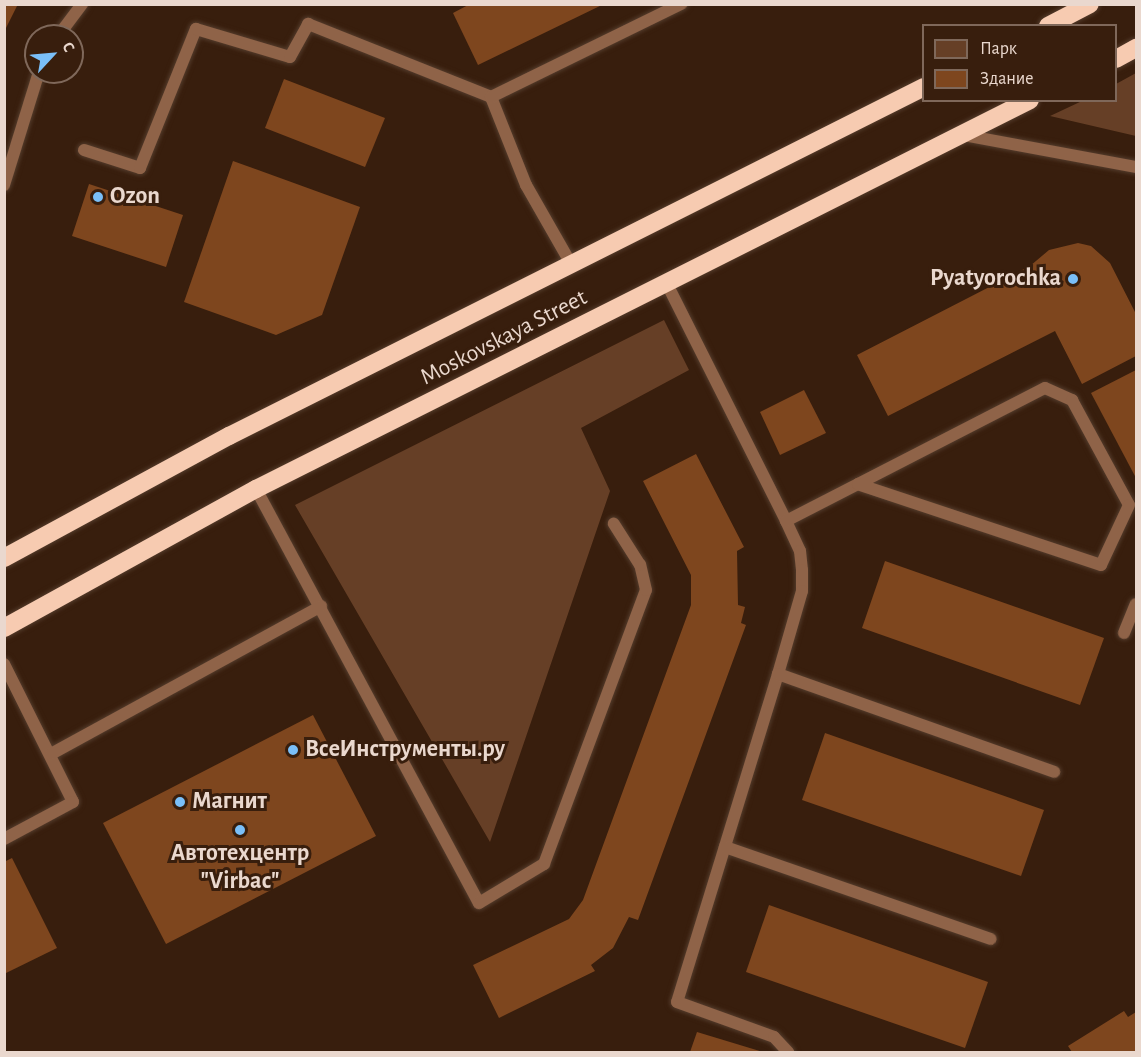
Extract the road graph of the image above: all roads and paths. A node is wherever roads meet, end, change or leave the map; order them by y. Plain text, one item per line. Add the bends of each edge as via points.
1 (82, 4) edge
2 (681, 4) edge
3 (1090, 4) edge
4 (67, 24) edge
5 (1052, 24) edge
6 (1137, 48) edge
7 (1117, 58) edge
8 (35, 84) edge
9 (922, 88) edge
10 (491, 97) junction
11 (1026, 102) edge
12 (963, 135) junction
13 (84, 150) dead end
14 (1137, 166) edge
15 (4, 185) edge
16 (570, 262) junction
17 (667, 284) junction
18 (858, 484) junction
19 (256, 489) junction
20 (786, 521) junction
21 (614, 524) dead end
22 (4, 558) edge
23 (1137, 604) edge
24 (321, 606) junction
25 (4, 628) edge
26 (1125, 633) dead end
27 (4, 664) edge
28 (778, 674) junction
29 (51, 754) junction
30 (1054, 772) dead end
31 (4, 839) edge
32 (725, 847) junction
33 (991, 939) dead end
34 (788, 1053) edge

1 - 4 lane
2 - 10 lane
3 - 5 highway
6 - 7 highway
8 - 15 lane
9 - 16 highway, Moskovskaya Street
10 - 13 lane via 308,24 291,57 195,29 140,168
10 - 16 lane via 526,185
11 - 12 highway, Moskovskaya Street
12 - 14 lane
12 - 17 highway, Moskovskaya Street
16 - 22 highway, Moskovskaya Street via 229,436
17 - 19 highway, Moskovskaya Street
17 - 20 lane
18 - 18 lane via 1045,388 1072,400 1129,505 1101,565
18 - 20 lane
19 - 24 lane
19 - 25 highway, Moskovskaya Street
20 - 28 lane via 800,551 802,591
21 - 24 lane via 640,565 646,590 544,864 479,903
23 - 26 lane
24 - 29 lane
27 - 29 lane
28 - 30 lane
28 - 32 lane
29 - 31 lane via 72,802
32 - 33 lane
32 - 34 lane via 676,1002 774,1037

